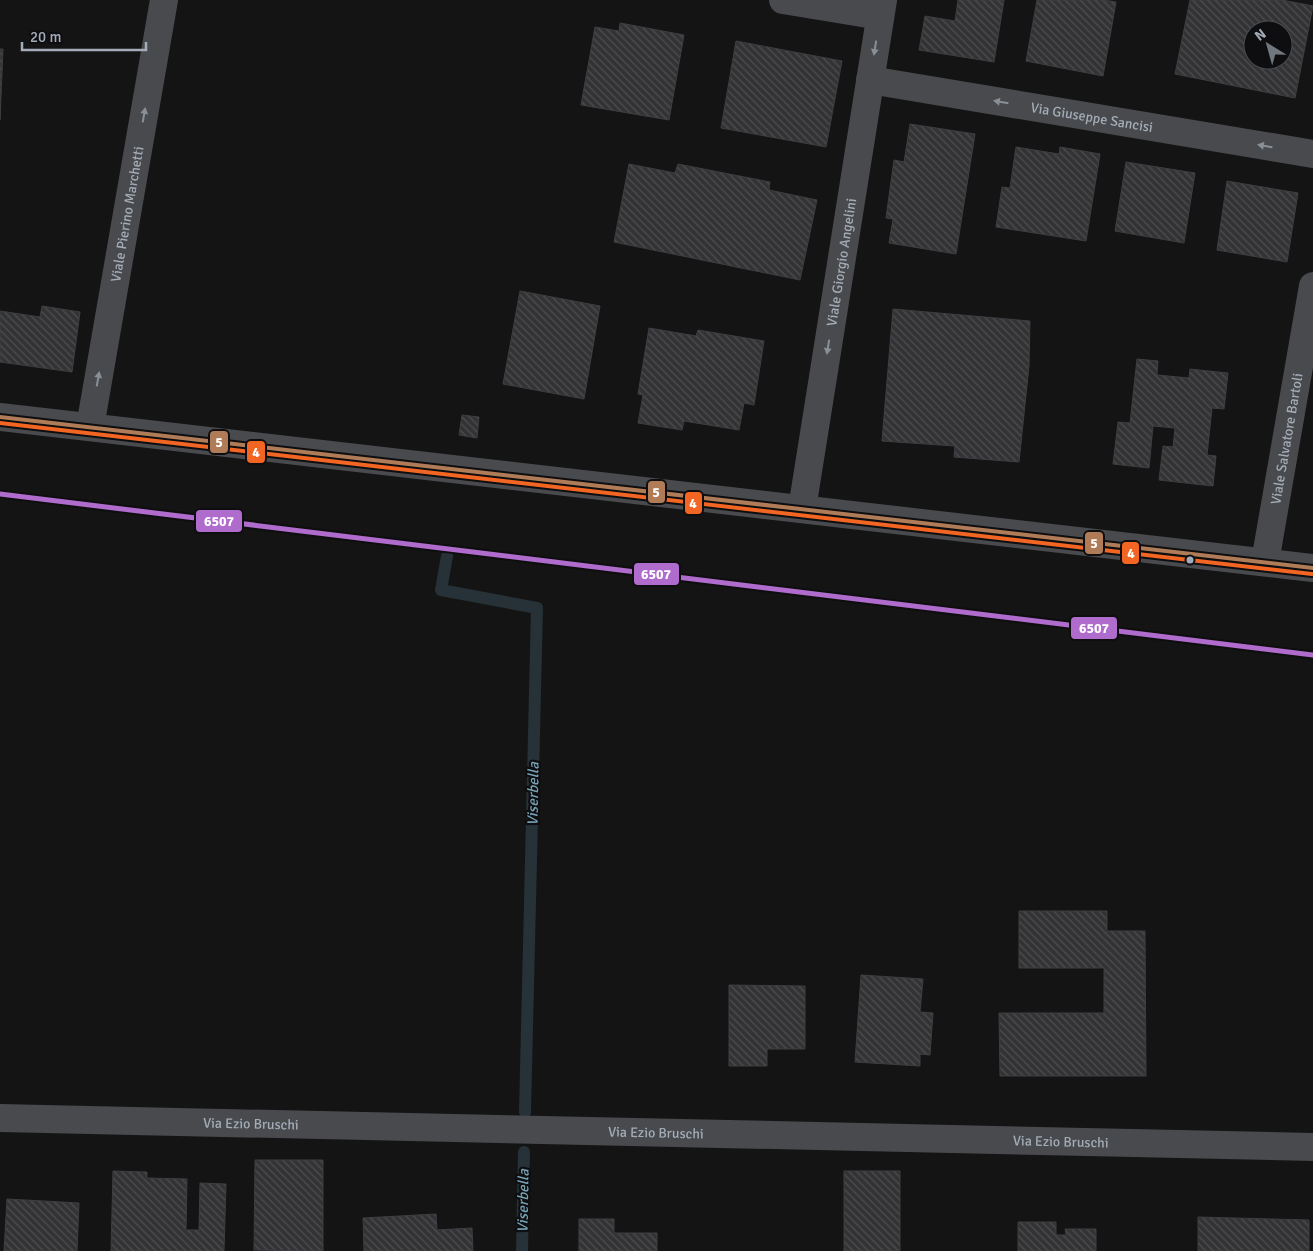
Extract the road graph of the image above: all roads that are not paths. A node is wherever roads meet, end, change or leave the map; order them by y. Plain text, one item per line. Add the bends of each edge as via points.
1 (164, 0) edge
2 (783, 0) edge
3 (882, 8) edge
4 (870, 80) junction
5 (1313, 154) edge
6 (1313, 286) edge
7 (0, 417) edge
8 (90, 427) junction
9 (802, 509) junction
10 (1265, 562) junction
11 (1313, 568) edge
12 (0, 1118) edge
13 (1313, 1148) edge

8 -> 1 street, Viale Pierino Marchetti
2 - 3 street, Viale Giorgio Angelini
3 -> 4 street, Viale Giorgio Angelini
5 -> 4 street, Via Giuseppe Sancisi
4 -> 9 street, Viale Giorgio Angelini
6 - 10 street, Viale Salvatore Bartoli
7 - 8 street
8 - 9 street
9 - 10 street
10 - 11 street
12 - 13 street, Via Ezio Bruschi

